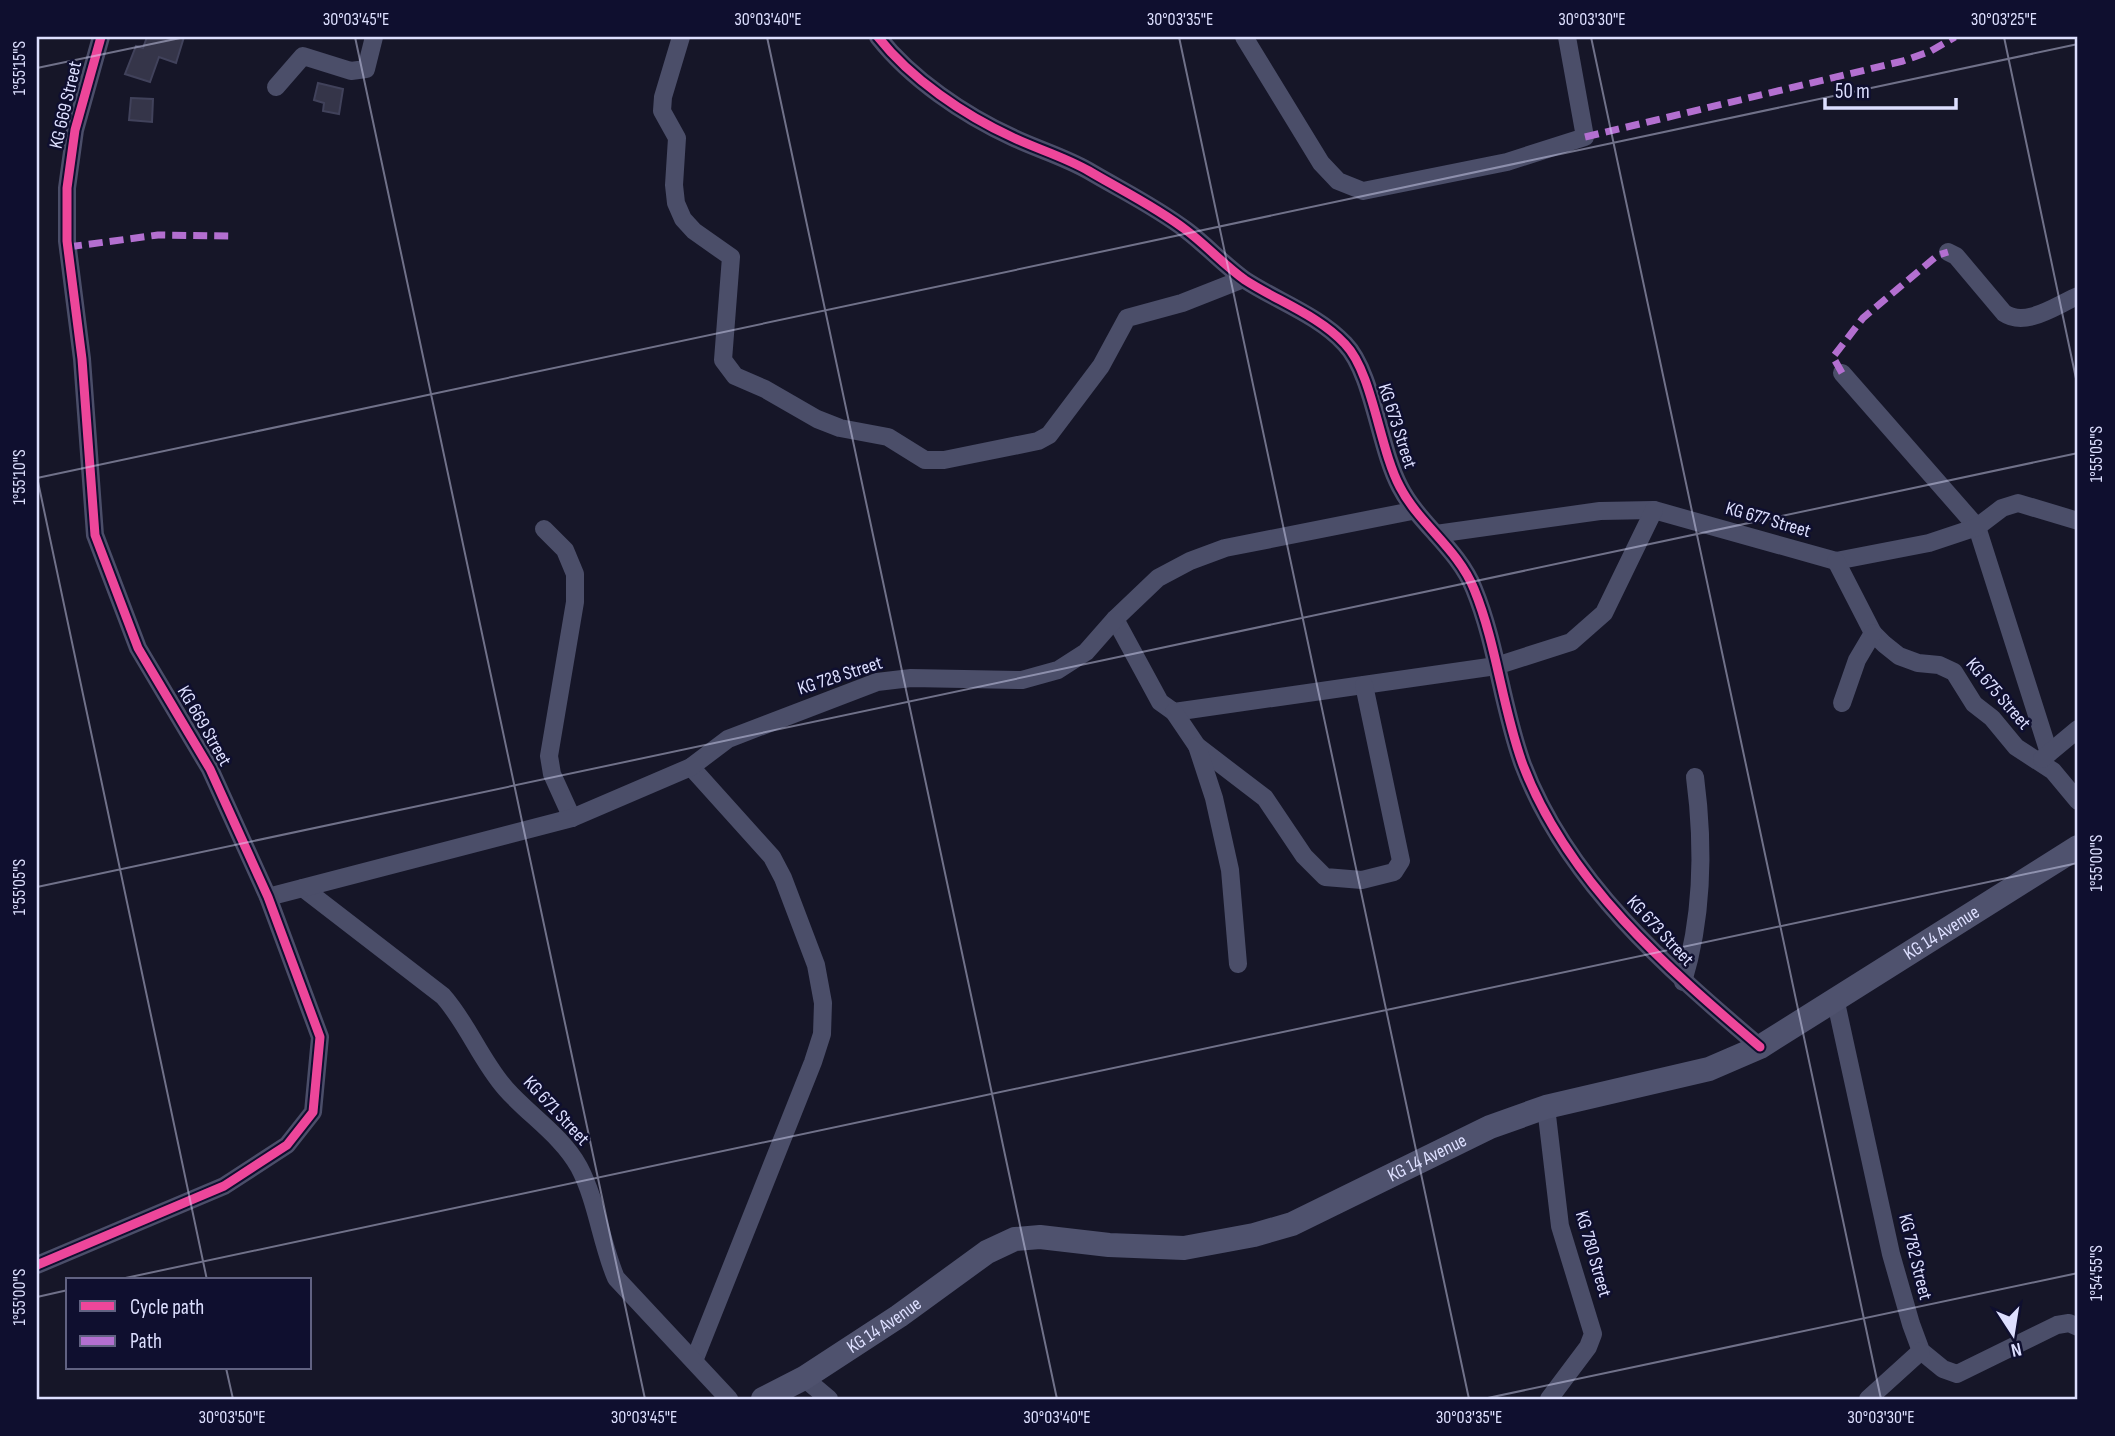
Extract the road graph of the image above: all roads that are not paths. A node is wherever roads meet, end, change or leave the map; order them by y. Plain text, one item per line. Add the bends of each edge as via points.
1 (101, 37) edge
2 (374, 37) edge
3 (681, 37) edge
4 (878, 37) edge
5 (1244, 37) edge
6 (1567, 37) edge
7 (276, 87) dead end
8 (1948, 252) dead end
9 (1243, 279) junction
10 (2078, 296) edge
11 (1842, 373) dead end
12 (1412, 510) junction
13 (1654, 510) junction
14 (2078, 521) edge
15 (1977, 527) junction
16 (544, 529) dead end
17 (1436, 534) junction
18 (1836, 561) junction
19 (1115, 619) junction
20 (1873, 634) junction
21 (1496, 666) junction
22 (1364, 685) junction
23 (1842, 703) dead end
24 (1174, 712) junction
25 (2078, 729) edge
26 (1197, 746) junction
27 (2044, 757) junction
28 (691, 767) junction
29 (1695, 776) dead end
30 (2078, 801) edge
31 (572, 818) junction
32 (2078, 847) edge
33 (303, 888) junction
34 (268, 897) junction
35 (1238, 964) dead end
36 (1683, 982) junction
37 (1835, 998) junction
38 (1760, 1047) junction
39 (1546, 1107) junction
40 (37, 1265) edge
41 (2078, 1327) edge
42 (1921, 1351) junction
43 (694, 1361) junction
44 (804, 1378) junction
45 (729, 1399) edge
46 (764, 1399) edge
47 (829, 1399) edge
48 (1549, 1399) edge
49 (1868, 1399) edge

1 - 34 street, KG 669 Street via 75,130 67,188 67,241 82,359 95,536 138,648 210,769
2 - 7 street via 366,69 351,71 303,56
3 - 9 street via 662,111 676,132 674,185 683,219 731,257 723,360 735,376 817,419 888,437 925,460 1038,441 1059,425 1127,318
4 - 9 street, KG 673 Street via 921,79 976,118 1084,168 1184,228
5 - 6 street via 1321,163 1338,181 1363,191 1507,162 1585,137
8 - 10 street via 2013,319 2025,319
9 - 12 street, KG 673 Street via 1347,345 1362,373 1386,456
11 - 15 street
12 - 17 street, KG 673 Street
12 - 19 street, KG 728 Street via 1225,548 1158,578
13 - 17 street, KG 677 Street via 1601,511
13 - 18 street, KG 677 Street
13 - 21 street via 1604,613 1571,642
14 - 15 street, KG 677 Street via 2018,503
15 - 18 street, KG 677 Street via 1912,549
15 - 27 street
16 - 31 street via 565,550 575,574 575,602 549,756
17 - 21 street, KG 673 Street via 1474,588
18 - 20 street, KG 675 Street
19 - 24 street via 1160,702
19 - 28 street, KG 728 Street via 1086,652 1058,670 1021,680 911,678 877,682 727,739
20 - 23 street via 1857,660
20 - 27 street, KG 675 Street via 1899,656 1954,672 1974,704 2016,747
21 - 22 street
21 - 36 street, KG 673 Street via 1522,763 1544,812 1597,889
22 - 24 street
22 - 26 street via 1401,861 1394,872 1362,880 1325,877 1304,856 1265,798
24 - 26 street
25 - 27 street
26 - 35 street via 1230,870
27 - 30 street, KG 675 Street
28 - 31 street, KG 728 Street
28 - 43 street via 772,857 816,965 823,1003 822,1034 813,1062
29 - 36 street via 1702,828 1695,941
31 - 33 street, KG 728 Street
32 - 37 main road, KG 14 Avenue
33 - 34 street, KG 728 Street
33 - 43 street, KG 671 Street via 459,1013 505,1088 571,1154 588,1190 606,1255 626,1293
34 - 40 street, KG 669 Street via 320,1037 313,1112 287,1145 224,1186
36 - 38 street, KG 673 Street
37 - 38 main road, KG 14 Avenue
37 - 42 street, KG 782 Street via 1891,1254
38 - 39 main road, KG 14 Avenue via 1709,1069
39 - 44 main road, KG 14 Avenue via 1479,1132 1292,1224 1254,1236 1184,1248 1014,1239 987,1252 899,1317
39 - 48 street, KG 780 Street via 1560,1226 1593,1334
41 - 42 street via 2057,1325 1956,1374
42 - 49 street
43 - 45 street, KG 671 Street
44 - 46 main road, KG 14 Avenue
44 - 47 street

